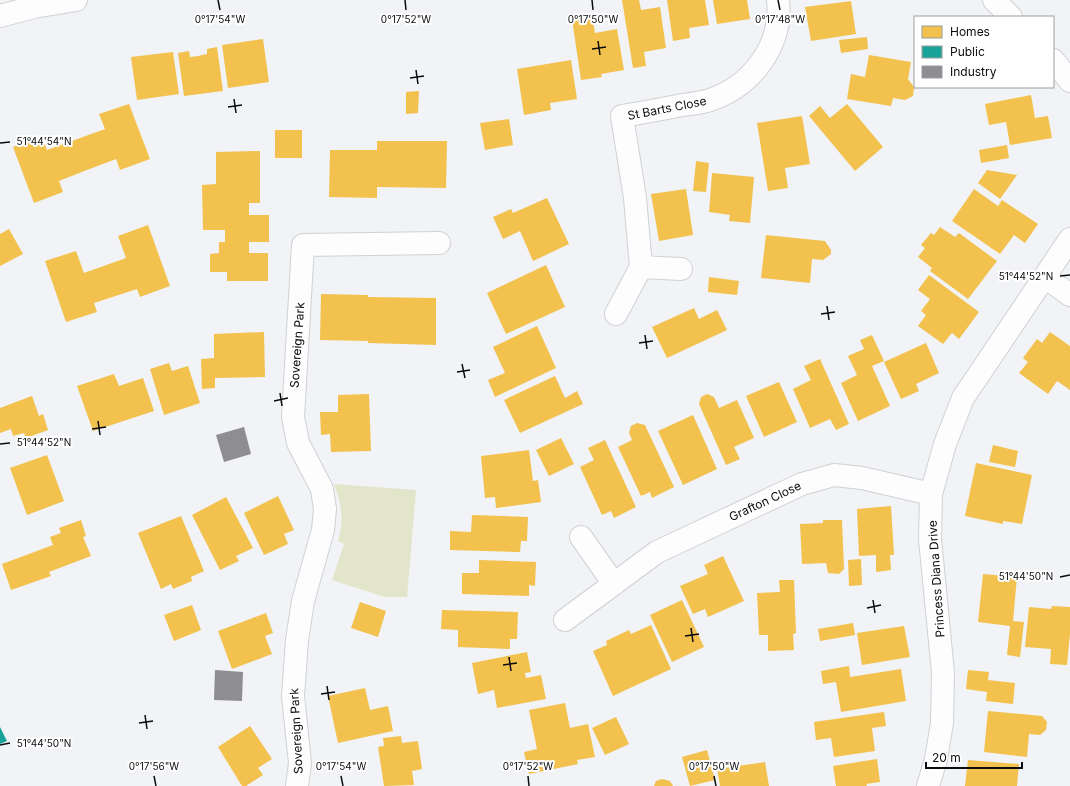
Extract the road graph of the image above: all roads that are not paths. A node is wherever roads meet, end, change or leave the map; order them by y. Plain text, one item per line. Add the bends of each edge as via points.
1 (76, 0) edge
2 (778, 0) edge
3 (994, 0) edge
4 (0, 16) edge
5 (1011, 16) edge
6 (1054, 61) edge
7 (1070, 81) edge
8 (1070, 239) edge
9 (439, 243) dead end
10 (641, 267) junction
11 (681, 270) dead end
12 (1045, 277) junction
13 (1070, 295) edge
14 (616, 314) dead end
15 (931, 494) junction
16 (581, 536) dead end
17 (614, 584) junction
18 (565, 620) dead end
19 (297, 786) edge
20 (928, 786) edge

1 - 4 street via 34,6
2 - 10 street, St Barts Close via 779,14 774,42 762,62 740,85 710,100 622,116 635,198
3 - 5 street
6 - 7 street
8 - 12 street, Princess Diana Drive
9 - 19 street, Sovereign Park via 303,245 293,417 298,443 322,489 325,509 321,537 303,601 297,640 293,696 300,764
10 - 11 street
10 - 14 street
12 - 13 street
12 - 15 street, Princess Diana Drive via 963,398 945,444
15 - 17 street, Grafton Close via 862,478 834,475 802,484 658,552
15 - 20 street, Princess Diana Drive via 930,539 943,672 942,723
16 - 17 street
17 - 18 street, Grafton Close

